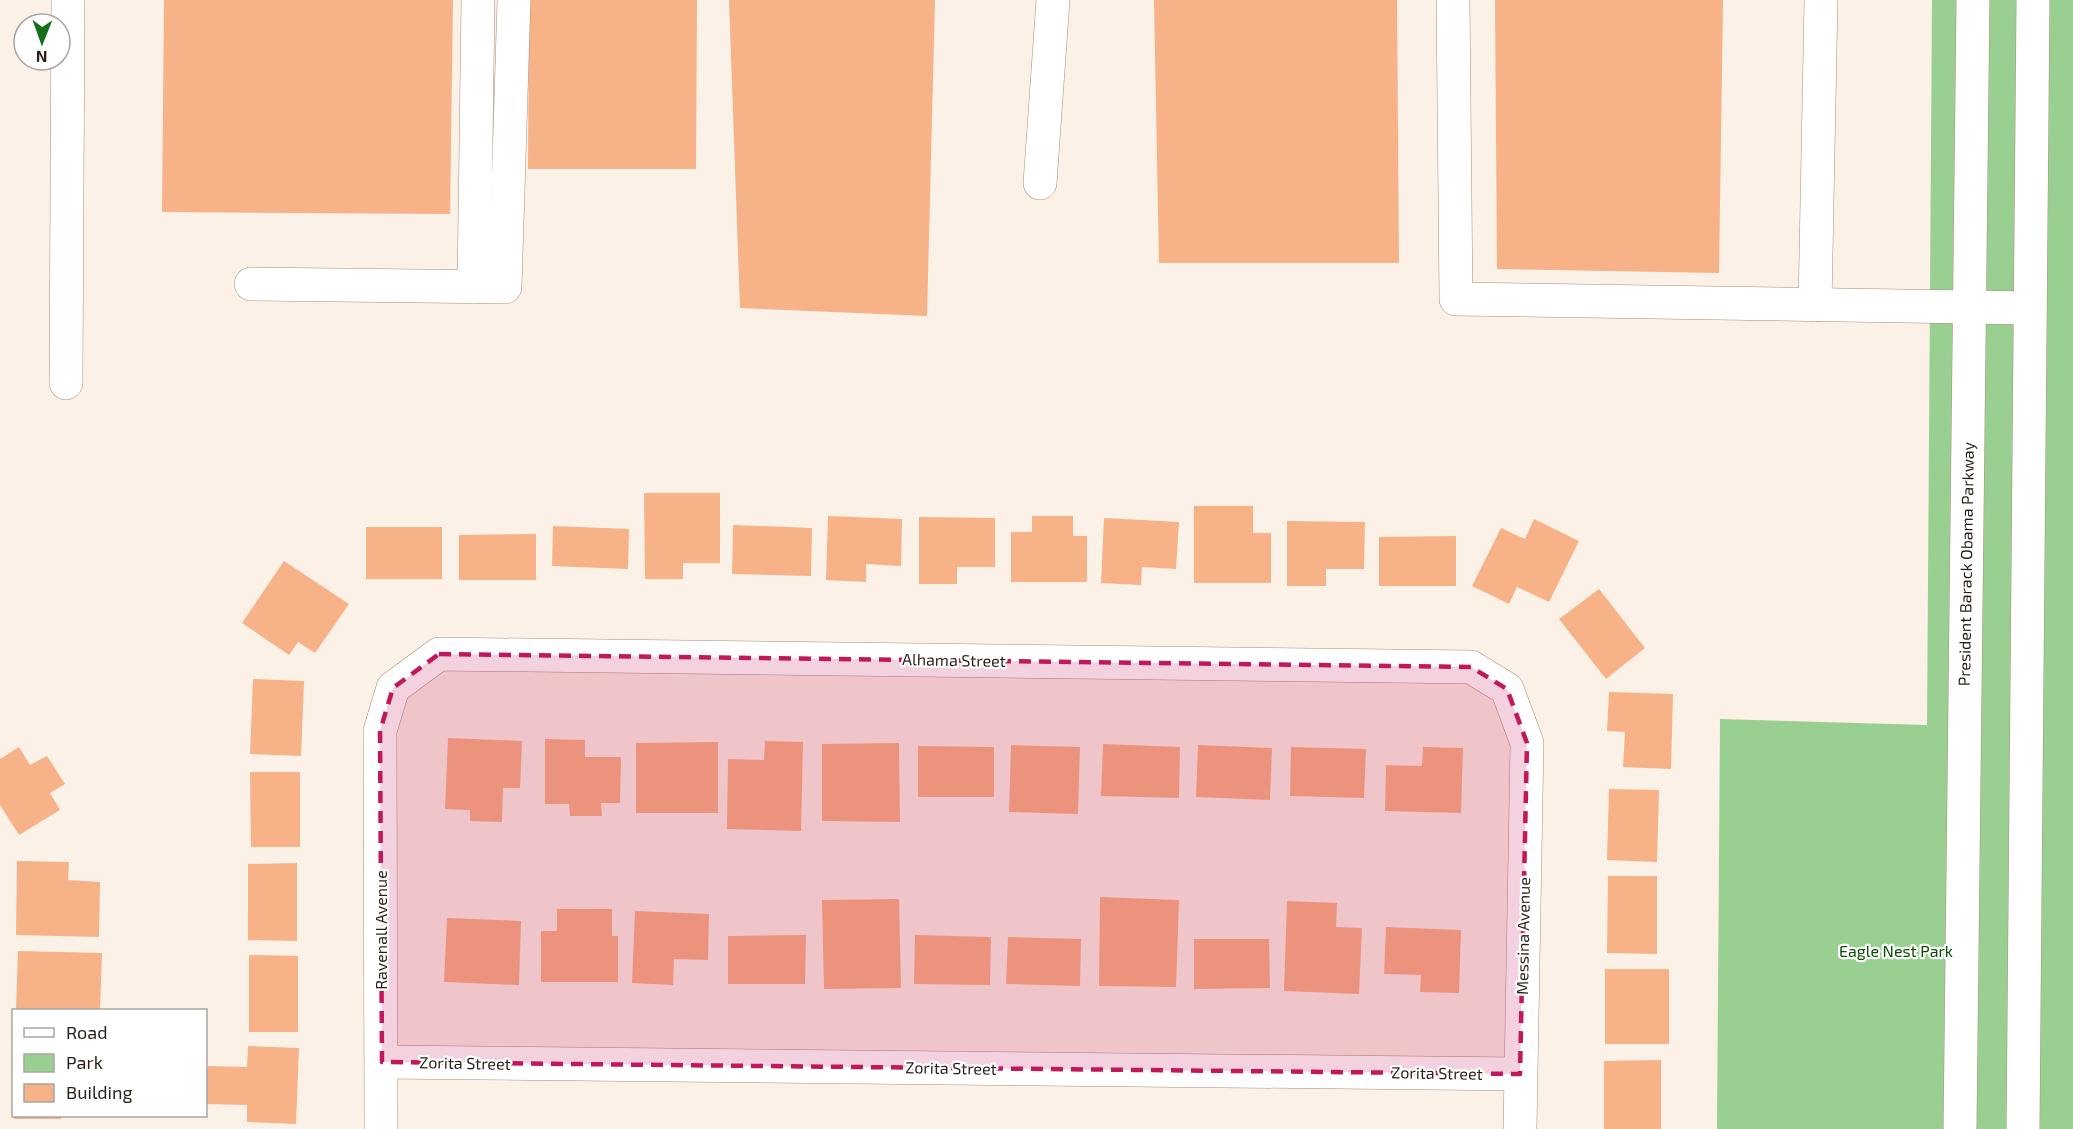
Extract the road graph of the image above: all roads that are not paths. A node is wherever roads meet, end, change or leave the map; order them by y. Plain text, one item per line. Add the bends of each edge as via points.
1 (68, 0) edge
2 (478, 0) edge
3 (514, 0) edge
4 (1053, 0) edge
5 (1453, 0) edge
6 (1821, 0) edge
7 (1972, 0) edge
8 (2033, 0) edge
9 (1040, 183) dead end
10 (251, 284) dead end
11 (474, 287) junction
12 (1815, 306) junction
13 (1969, 307) junction
14 (2031, 308) junction
15 (66, 383) dead end
16 (380, 731) joint
17 (1527, 743) joint
18 (382, 1062) junction
19 (1520, 1074) junction
20 (381, 1129) edge
21 (1520, 1129) edge
22 (1960, 1129) edge
23 (2023, 1129) edge

1 - 15 street
2 - 11 street
3 - 11 street via 505,287
4 - 9 street
5 - 12 street via 1456,299
6 - 12 street
7 - 13 street, President Barack Obama Parkway
8 - 14 street
10 - 11 street
12 - 13 street
13 - 14 street
13 - 22 street, President Barack Obama Parkway
14 - 23 street
16 - 17 street, Alhama Street via 393,688 439,654 1471,667 1507,689
16 - 18 street, Ravenall Avenue
17 - 19 street, Messina Avenue
18 - 19 street, Zorita Street
18 - 20 street, Ravenall Avenue
19 - 21 street, Messina Avenue

